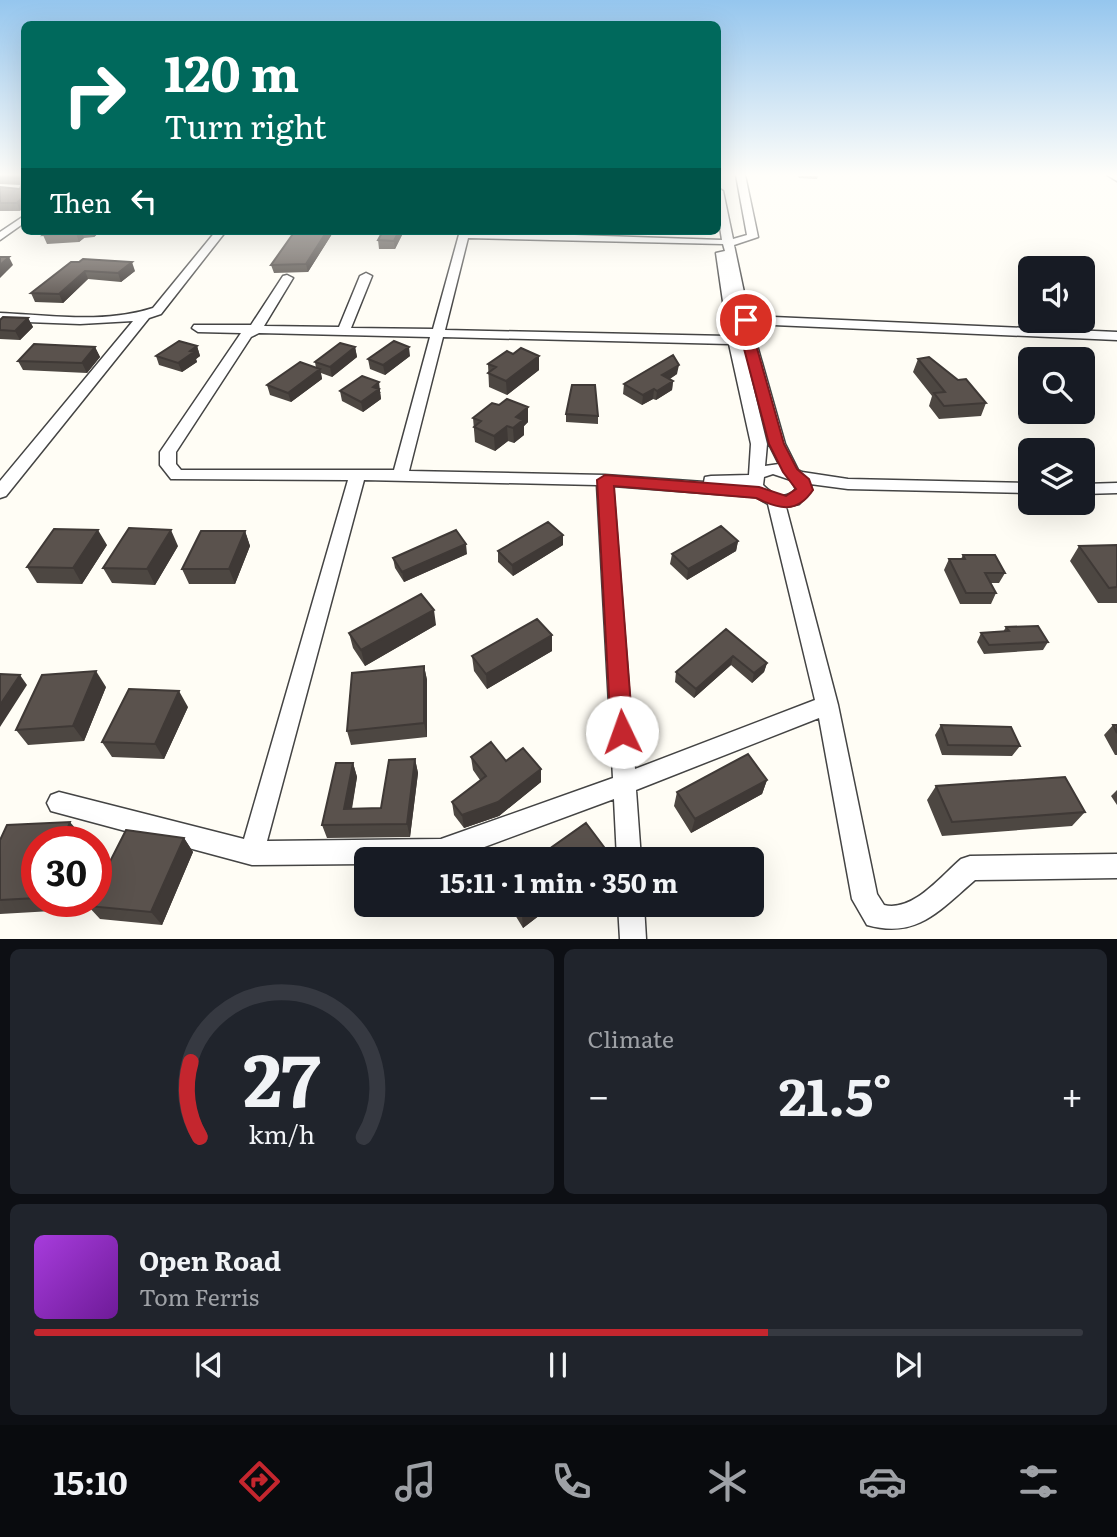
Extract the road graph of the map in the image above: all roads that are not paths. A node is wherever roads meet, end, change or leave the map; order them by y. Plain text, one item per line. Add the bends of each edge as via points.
1 (749, 219) edge
2 (21, 221) edge
3 (217, 235) edge
4 (464, 235) edge
5 (589, 235) edge
6 (0, 237) edge
7 (721, 239) edge
8 (366, 276) dead end
9 (287, 278) dead end
10 (0, 317) edge
11 (143, 317) junction
12 (746, 320) junction
13 (198, 328) dead end
14 (254, 331) junction
15 (343, 332) junction
16 (440, 333) junction
17 (1117, 336) edge
18 (735, 340) junction
19 (358, 475) junction
20 (795, 475) junction
21 (400, 476) junction
22 (605, 480) junction
23 (848, 484) junction
24 (762, 487) junction
25 (1018, 488) edge
26 (1117, 488) edge
27 (1095, 489) edge
28 (0, 492) edge
29 (802, 495) junction
30 (827, 705) junction
31 (625, 783) junction
32 (59, 803) dead end
33 (628, 847) edge
34 (252, 853) junction
35 (1117, 866) edge
36 (632, 917) edge
37 (633, 939) edge

1 - 7 street via 753,237
2 - 6 street
3 - 11 street via 157,312
4 - 16 street
5 - 7 street
7 - 12 street
7 - 18 street
8 - 15 street
9 - 14 street
10 - 11 street
11 - 28 street
12 - 17 street
12 - 20 street via 777,444
13 - 14 street
14 - 15 street
14 - 19 street via 246,334 168,452 170,470 177,475
15 - 16 street
16 - 18 street
16 - 21 street
18 - 24 street via 759,444
19 - 21 street
19 - 34 street
20 - 23 street
20 - 24 street via 772,468
20 - 29 street via 804,490
21 - 22 street
22 - 24 street
22 - 31 street
23 - 25 street
23 - 29 street
24 - 29 street via 795,500
24 - 30 street
26 - 27 street
30 - 31 street
30 - 35 street via 865,899 876,916 896,921 915,915 970,868
31 - 33 street
31 - 34 street via 440,851
32 - 34 street
36 - 37 street

